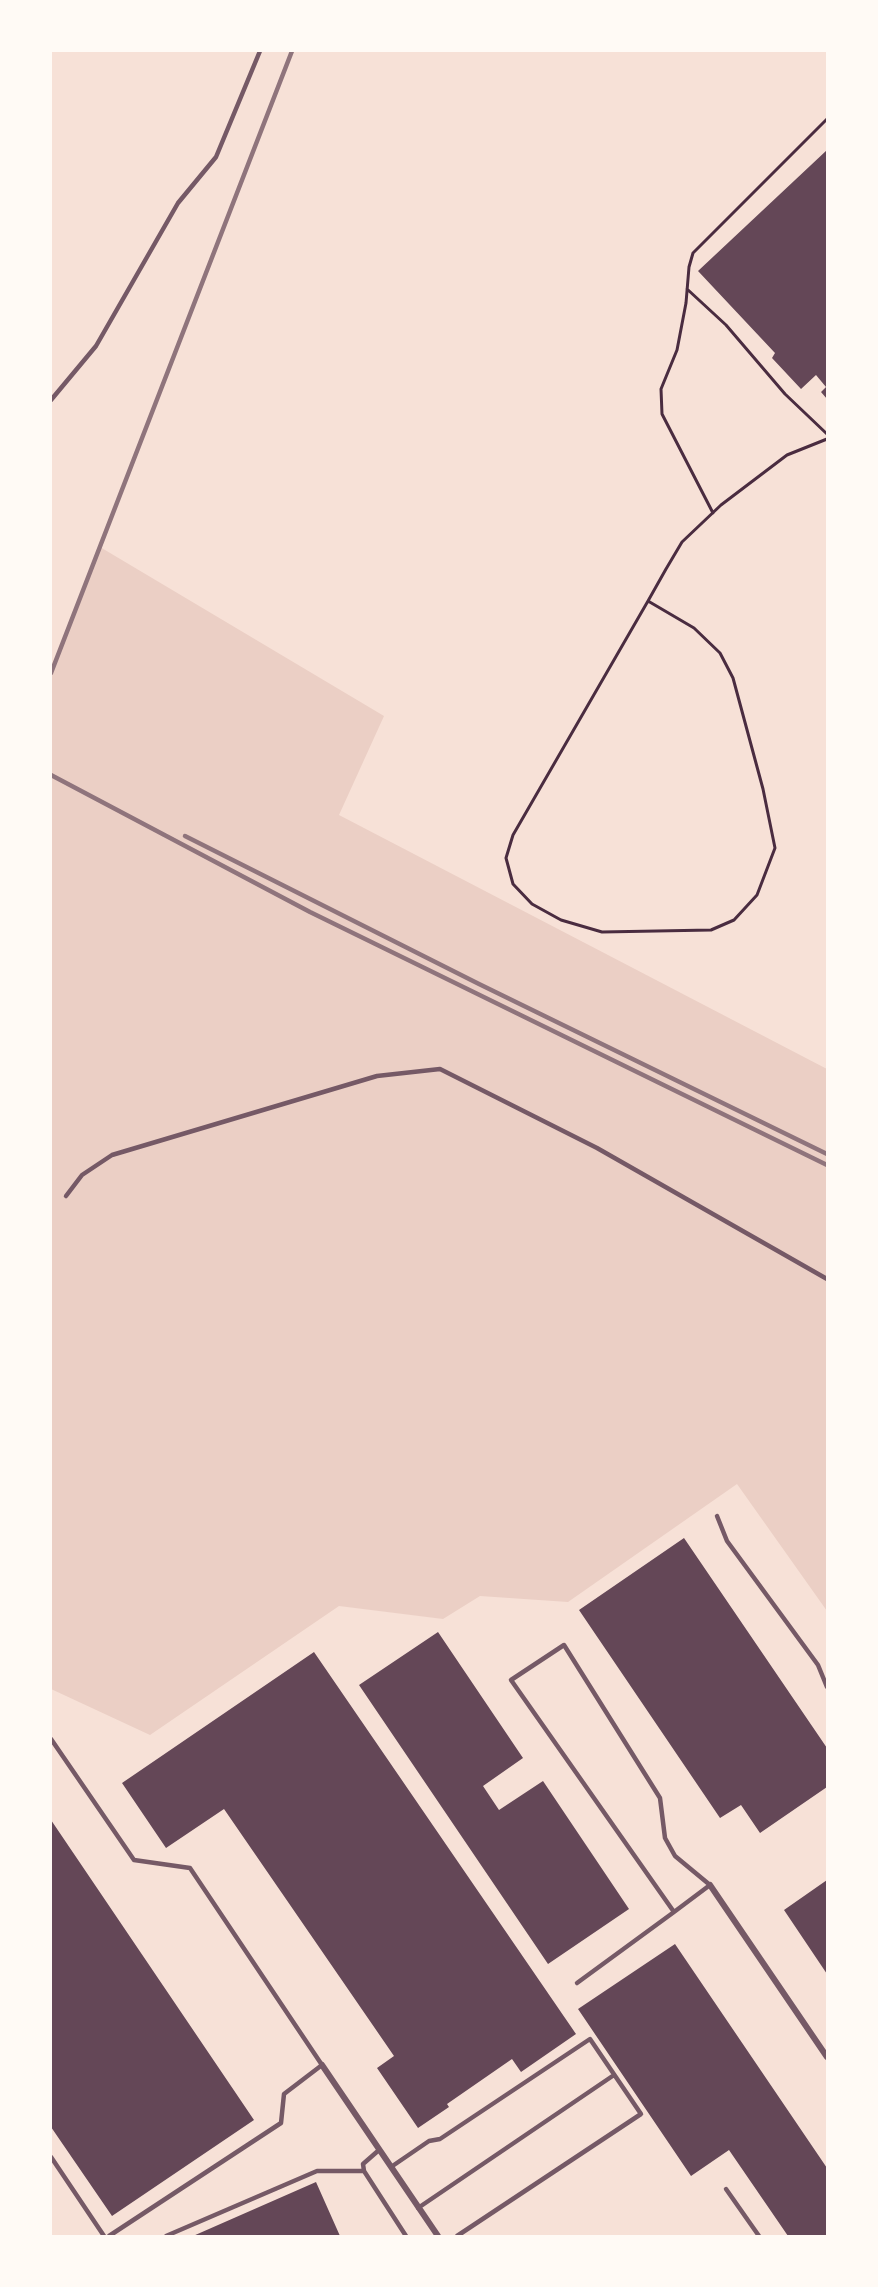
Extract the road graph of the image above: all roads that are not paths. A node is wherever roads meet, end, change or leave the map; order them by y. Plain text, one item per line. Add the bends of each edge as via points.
1 (260, 51) edge
2 (51, 400) edge
3 (66, 1196) dead end
4 (827, 1279) edge
5 (717, 1516) dead end
6 (827, 1687) edge
7 (51, 1739) edge
8 (710, 1885) junction
9 (674, 1912) junction
10 (577, 1983) dead end
11 (827, 2057) edge
12 (322, 2065) junction
13 (614, 2075) junction
14 (379, 2150) junction
15 (51, 2157) edge
16 (391, 2167) junction
17 (364, 2171) junction
18 (726, 2189) dead end
19 (418, 2208) junction
20 (104, 2236) edge
21 (109, 2236) edge
22 (166, 2236) edge
23 (406, 2236) edge
24 (437, 2236) edge
25 (457, 2236) edge
26 (759, 2236) edge

1 - 2 lane via 216,156 178,202 96,346
3 - 4 lane via 82,1175 112,1155 377,1076 440,1069 597,1148
5 - 6 lane via 727,1541 818,1665
7 - 12 lane via 134,1860 190,1868
8 - 9 lane
8 - 9 lane via 675,1856 664,1838 660,1798 564,1646 511,1680
8 - 11 street
9 - 10 lane
12 - 14 street
12 - 21 lane via 284,2094 281,2123
13 - 16 lane via 590,2038 440,2139 429,2141
13 - 19 lane
13 - 25 lane via 641,2114
14 - 16 street
14 - 17 lane via 363,2164
15 - 20 lane
16 - 19 street
17 - 22 lane via 317,2171
17 - 23 lane
18 - 26 lane
19 - 24 street

